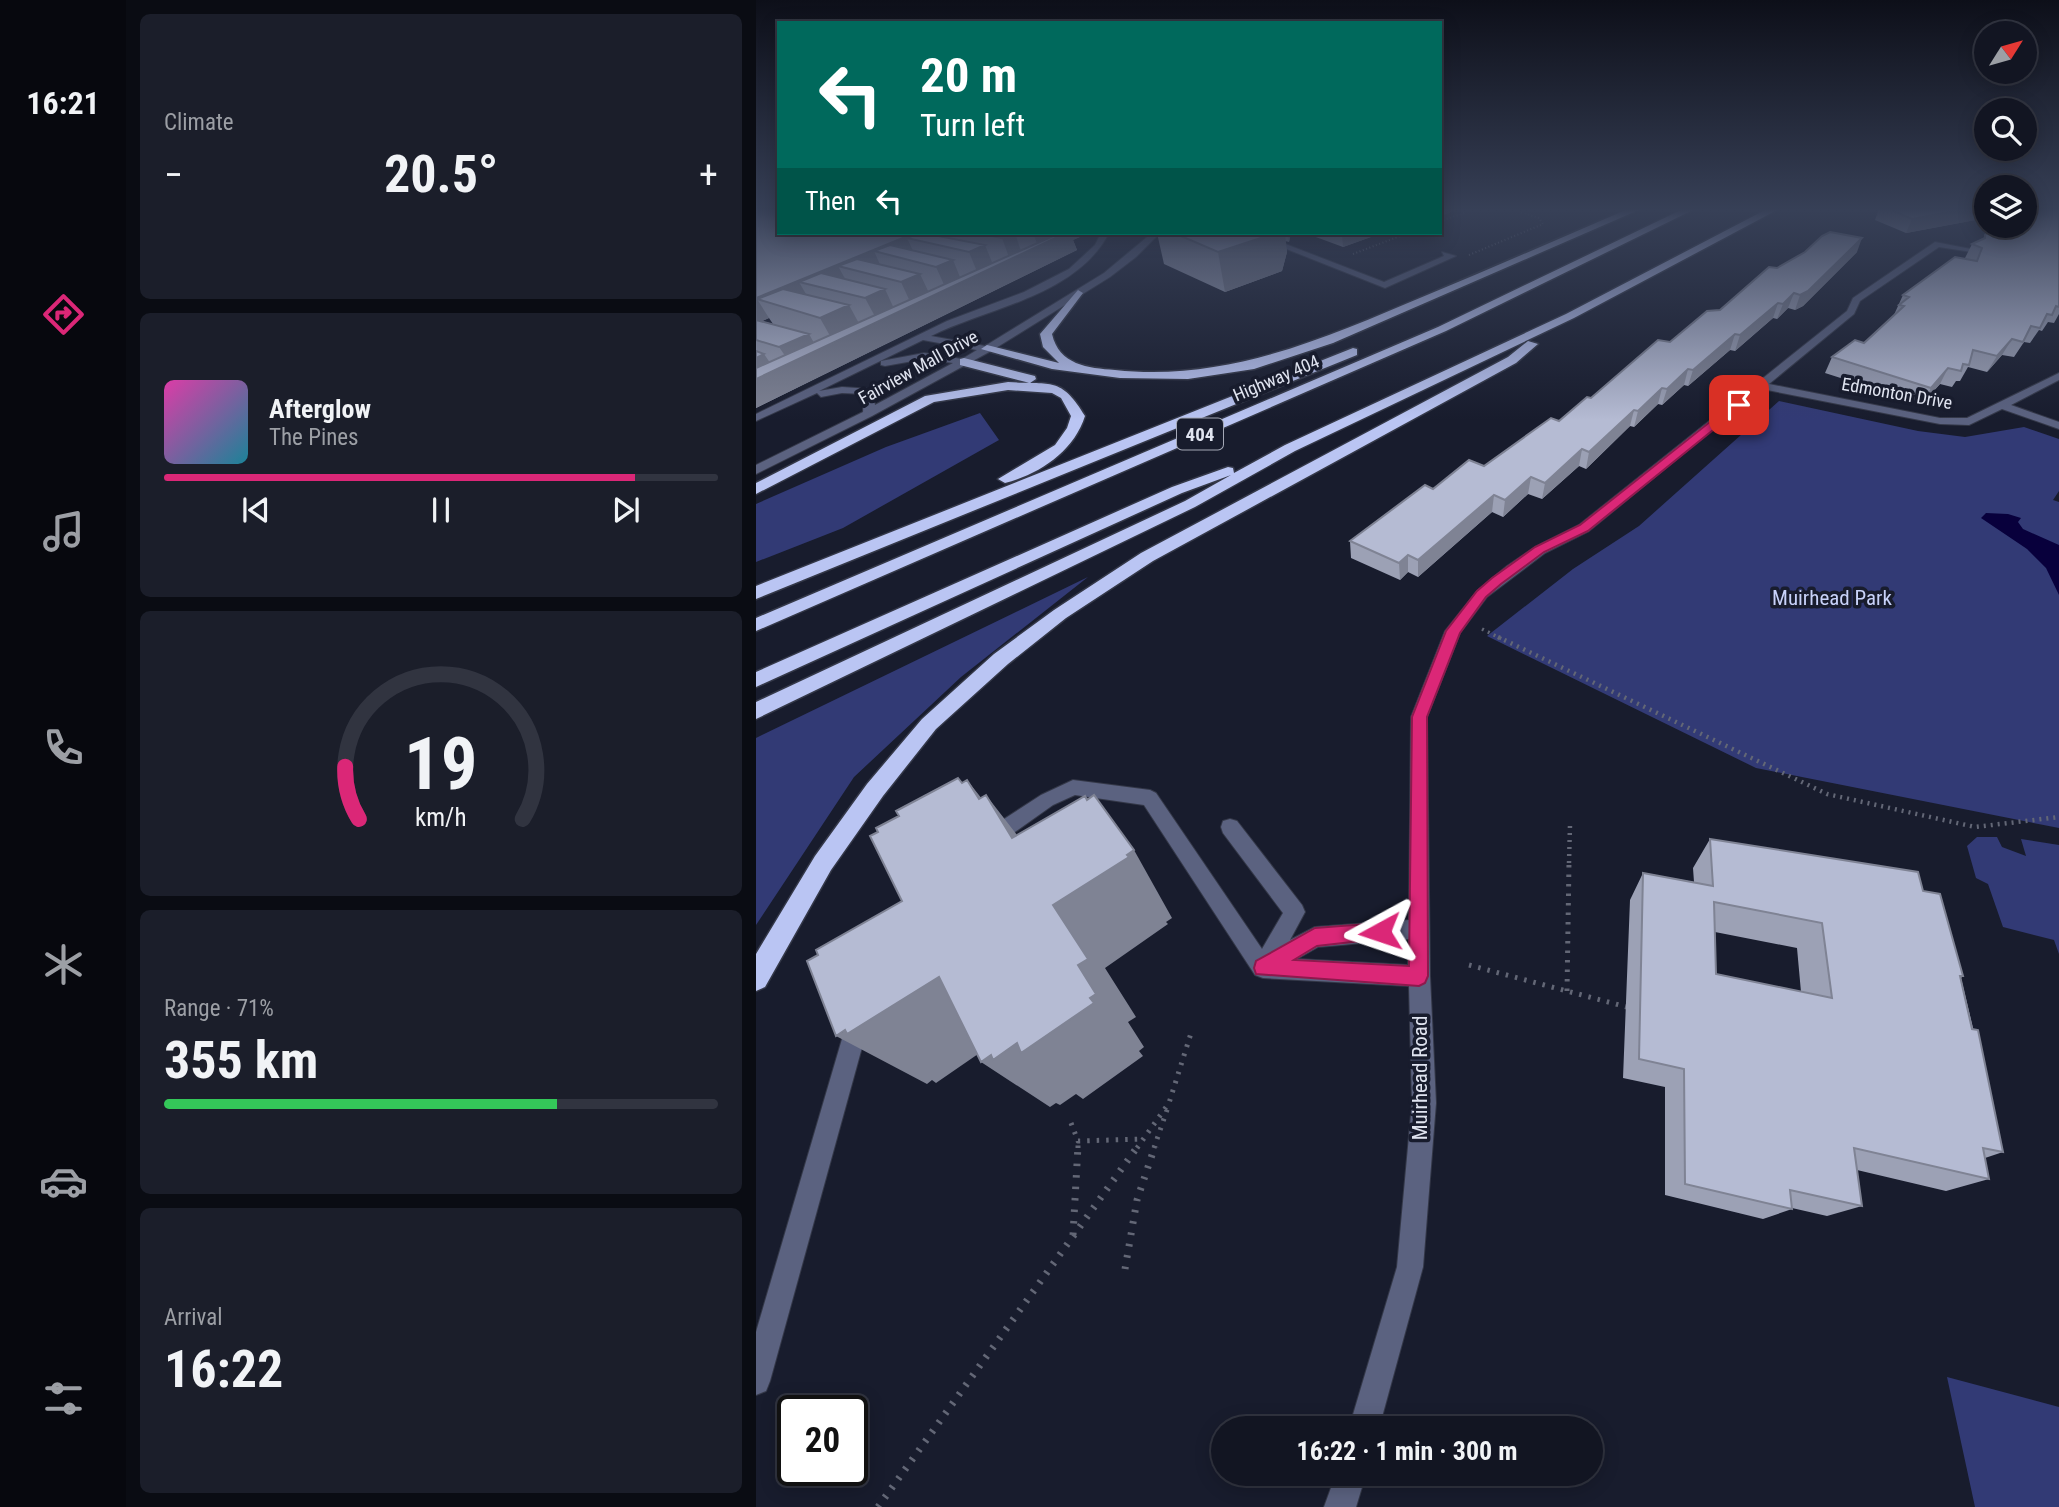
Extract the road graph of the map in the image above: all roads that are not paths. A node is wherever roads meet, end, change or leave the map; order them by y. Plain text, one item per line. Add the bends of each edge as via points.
1 (1055, 279) edge
2 (1098, 279) edge
3 (1370, 279) edge
4 (1394, 279) edge
5 (1471, 279) edge
6 (1521, 279) edge
7 (1546, 279) edge
8 (1640, 279) edge
9 (1886, 279) edge
10 (1078, 293) junction
11 (1570, 316) junction
12 (921, 337) junction
13 (987, 349) junction
14 (964, 362) junction
15 (1073, 369) junction
16 (851, 373) junction
17 (2059, 376) edge
18 (1762, 386) junction
19 (1055, 389) junction
20 (794, 400) junction
21 (2003, 406) junction
22 (869, 415) junction
23 (756, 418) edge
24 (2059, 426) edge
25 (1290, 448) junction
26 (756, 470) edge
27 (756, 489) edge
28 (756, 580) edge
29 (756, 593) edge
30 (756, 625) edge
31 (756, 680) edge
32 (756, 711) edge
33 (1230, 827) dead end
34 (975, 849) edge
35 (1419, 929) junction
36 (1263, 968) junction
37 (1419, 976) junction
38 (756, 978) edge
39 (863, 1004) edge
40 (756, 1381) edge
41 (1367, 1416) edge
42 (1347, 1486) edge
43 (1340, 1507) edge

1 - 12 street
2 - 10 street, Fairview Mall Drive
3 - 4 street via 1385,285
5 - 15 highway via 1313,346 1254,365 1143,376
6 - 29 highway
7 - 30 highway, Highway 404 / 404 via 1442,329
8 - 11 highway, 404
9 - 18 street, Muirhead Road via 1856,300 1851,313
10 - 13 street, Fairview Mall Drive
10 - 15 highway via 1046,334 1049,347
11 - 25 highway, 404
11 - 38 highway via 1512,360 1147,558 1001,659 929,724 875,790 823,863
12 - 13 street
12 - 16 street
13 - 14 street, Fairview Mall Drive
13 - 15 highway
14 - 16 street via 924,356
14 - 19 highway
14 - 22 street, Fairview Mall Drive
16 - 20 street
17 - 21 street, Edmonton Drive
18 - 21 street, Edmonton Drive via 1940,421 1969,422
18 - 35 street, Muirhead Road via 1584,528 1512,569 1482,594 1453,631 1419,717
19 - 27 highway via 1008,386 930,399
19 - 28 highway via 1066,395 1078,416 1075,429 1060,449 1024,471
20 - 22 street via 842,390 868,391
20 - 23 street
21 - 24 street
22 - 26 street, Fairview Mall Drive
25 - 31 highway, 404 via 1177,490
25 - 32 highway, 404 via 1190,504
33 - 36 street via 1295,912
34 - 36 street via 1073,787 1150,798
35 - 36 street via 1315,937
35 - 37 street, Muirhead Road
36 - 37 street
37 - 41 street, Muirhead Road via 1424,1103 1410,1266
39 - 40 street
42 - 43 street

